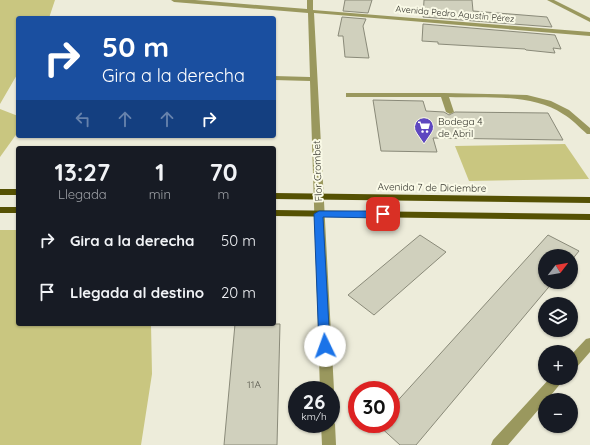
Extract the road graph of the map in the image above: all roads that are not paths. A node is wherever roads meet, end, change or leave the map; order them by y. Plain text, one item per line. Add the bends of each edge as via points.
1 (174, 0) edge
2 (310, 0) edge
3 (550, 0) edge
4 (310, 11) junction
5 (590, 20) edge
6 (590, 34) edge
7 (276, 78) edge
8 (313, 79) junction
9 (349, 95) dead end
10 (444, 95) junction
11 (450, 112) dead end
12 (590, 132) edge
13 (0, 192) edge
14 (16, 192) edge
15 (276, 196) edge
16 (318, 197) junction
17 (590, 200) edge
18 (0, 210) edge
19 (16, 210) edge
20 (276, 213) edge
21 (319, 214) junction
22 (590, 217) edge
23 (590, 343) edge
24 (578, 356) edge
25 (327, 381) edge
26 (552, 385) edge
27 (328, 433) edge
28 (329, 445) edge
29 (498, 445) edge

1 - 4 street, Avenida Pedro Agustín Pérez
2 - 4 street, Flor Crombet
3 - 5 street
4 - 6 street, Avenida Pedro Agustín Pérez
4 - 8 street, Flor Crombet
7 - 8 street
8 - 16 street, Flor Crombet
9 - 10 street
10 - 11 street
10 - 12 street via 527,97 566,112
13 - 14 main road
15 - 16 main road, Avenida 7 de Diciembre
16 - 17 main road, Avenida 7 de Diciembre
16 - 21 street, Flor Crombet
18 - 19 main road
20 - 21 main road
21 - 22 main road
21 - 25 street, Flor Crombet
23 - 24 street
26 - 29 street
27 - 28 street

